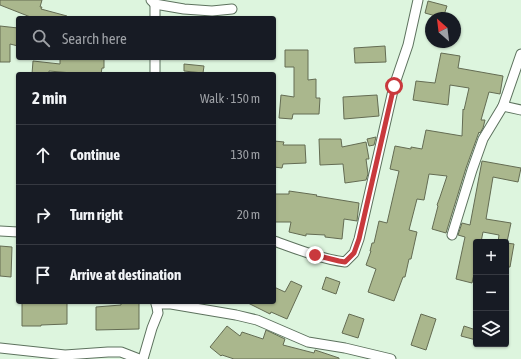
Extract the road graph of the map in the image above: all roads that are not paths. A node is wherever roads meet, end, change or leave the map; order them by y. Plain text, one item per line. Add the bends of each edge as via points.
1 (418, 0) edge
2 (153, 2) edge
3 (232, 9) dead end
4 (155, 16) edge
5 (521, 54) edge
6 (155, 60) edge
7 (155, 72) edge
8 (503, 106) junction
9 (521, 110) edge
10 (0, 231) edge
11 (16, 232) edge
12 (452, 235) dead end
13 (276, 242) edge
14 (156, 304) edge
15 (170, 304) edge
16 (0, 348) edge
17 (139, 359) edge
18 (143, 359) edge
19 (391, 359) edge

1 - 13 street via 408,45 394,86 354,253 345,262
2 - 3 street via 184,9
2 - 4 street
5 - 8 street
6 - 7 street
8 - 9 street
8 - 12 street via 483,139
10 - 11 street
14 - 18 street via 158,314
15 - 19 street via 236,314 257,320 308,342
16 - 17 street via 65,354 121,352

